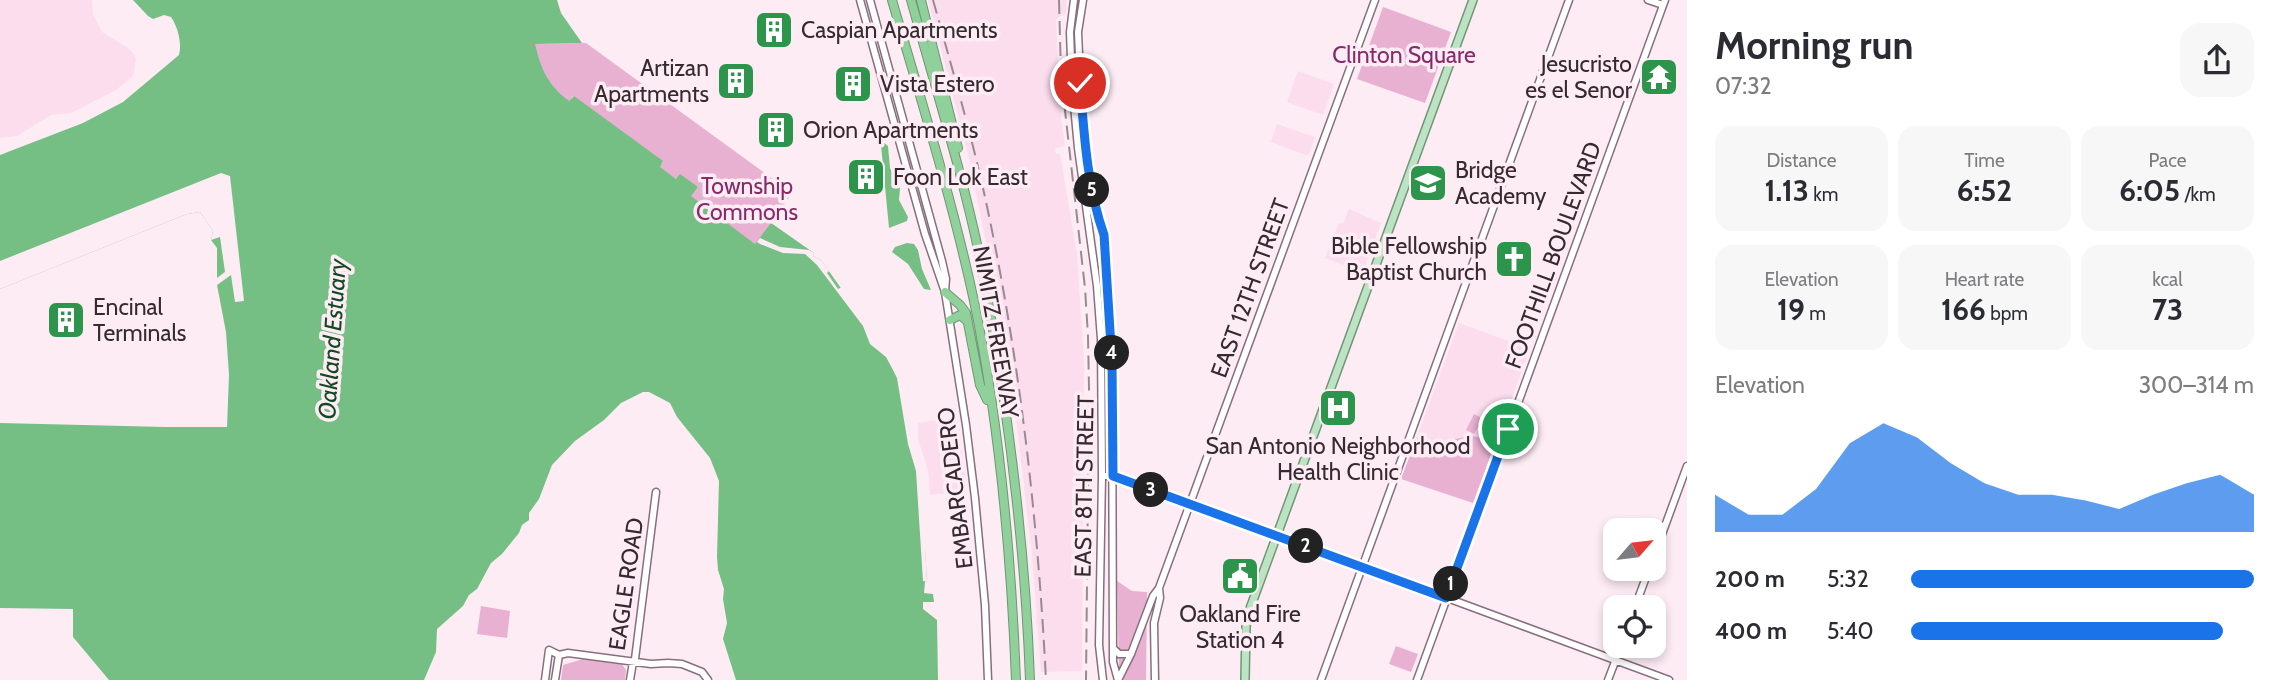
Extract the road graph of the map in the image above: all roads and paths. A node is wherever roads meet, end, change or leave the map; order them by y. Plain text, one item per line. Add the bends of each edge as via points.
1 (860, 0) edge
2 (870, 0) edge
3 (892, 0) edge
4 (911, 0) edge
5 (921, 0) edge
6 (1074, 0) edge
7 (1083, 0) edge
8 (1375, 0) edge
9 (1473, 0) edge
10 (1569, 0) edge
11 (1648, 0) edge
12 (1664, 3) edge
13 (969, 213) junction
14 (945, 292) junction
15 (950, 320) junction
16 (968, 322) junction
17 (992, 413) junction
18 (1687, 466) edge
19 (1102, 476) junction
20 (1113, 476) junction
21 (656, 492) dead end
22 (1190, 503) junction
23 (1666, 523) edge
24 (1277, 536) junction
25 (1362, 567) junction
26 (1159, 589) junction
27 (1446, 598) junction
28 (1112, 648) junction
29 (1131, 654) junction
30 (559, 655) junction
31 (1616, 660) junction
32 (633, 662) junction
33 (545, 680) edge
34 (555, 680) edge
35 (630, 680) edge
36 (708, 680) edge
37 (988, 680) edge
38 (1016, 680) edge
39 (1030, 680) edge
40 (1103, 680) edge
41 (1118, 680) edge
42 (1155, 680) edge
43 (1245, 680) edge
44 (1321, 680) edge
45 (1417, 680) edge
46 (1608, 680) edge
47 (1669, 680) edge

1 - 14 main road, EMBARCADERO
2 - 14 main road, EMBARCADERO via 942,261
3 - 17 highway, NIMITZ FREEWAY via 954,213
4 - 13 highway, NIMITZ FREEWAY
5 - 13 highway via 960,156
6 - 19 main road, EAST 8TH STREET via 1072,83 1099,311
7 - 20 main road, EAST 8TH STREET via 1078,32 1081,92 1089,171 1104,235
8 - 22 main road, EAST 12TH STREET
9 - 24 main road
10 - 25 main road
11 - 12 main road
12 - 27 main road, FOOTHILL BOULEVARD
13 - 39 highway, NIMITZ FREEWAY via 1011,445
14 - 15 main road, EMBARCADERO
14 - 16 highway via 960,305
15 - 16 highway via 960,315
15 - 37 main road, EMBARCADERO via 975,498
16 - 17 highway via 980,385
17 - 38 highway, NIMITZ FREEWAY
18 - 23 main road
19 - 20 main road
19 - 40 main road, EAST 8TH STREET via 1099,645
20 - 22 main road
20 - 28 main road, EAST 8TH STREET
21 - 32 main road, EAGLE ROAD
22 - 24 main road
22 - 26 main road, EAST 12TH STREET
24 - 25 main road
24 - 43 main road via 1248,614
25 - 27 main road
25 - 44 main road
26 - 29 main road, EAST 12TH STREET
26 - 42 main road, EAST 12TH STREET via 1154,623
27 - 31 main road
27 - 45 main road, FOOTHILL BOULEVARD
28 - 29 main road via 1119,654
28 - 41 main road, EAST 8TH STREET
29 - 41 main road, EAST 12TH STREET
30 - 32 main road
30 - 33 main road via 549,650
30 - 34 main road
31 - 46 main road
31 - 47 main road
32 - 35 main road, EAGLE ROAD
32 - 36 main road via 682,664 702,672

